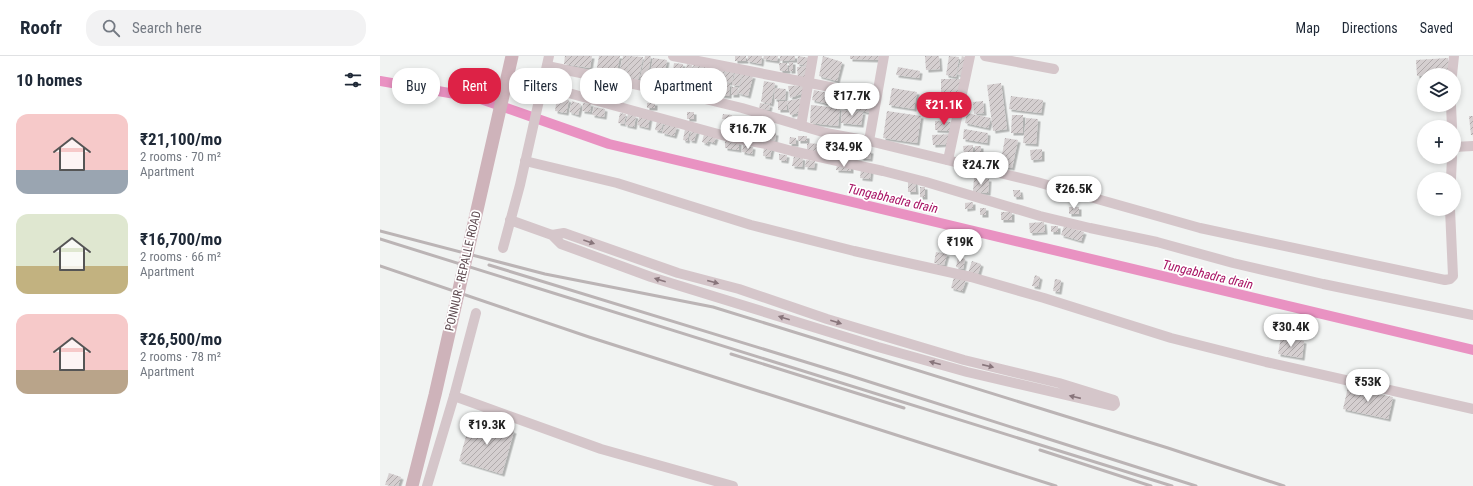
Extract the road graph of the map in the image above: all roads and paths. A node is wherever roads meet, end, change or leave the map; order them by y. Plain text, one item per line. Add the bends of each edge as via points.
1 (512, 56) edge
2 (673, 56) edge
3 (813, 56) edge
4 (884, 56) edge
5 (970, 56) edge
6 (985, 56) edge
7 (1454, 56) edge
8 (548, 61) edge
9 (1453, 68) edge
10 (1054, 69) dead end
11 (807, 83) junction
12 (876, 96) junction
13 (572, 97) edge
14 (539, 104) edge
15 (801, 126) junction
16 (869, 141) junction
17 (1473, 146) edge
18 (1461, 147) edge
19 (948, 160) junction
20 (525, 161) junction
21 (1450, 216) edge
22 (510, 220) junction
23 (552, 236) junction
24 (503, 248) dead end
25 (645, 261) junction
26 (640, 273) junction
27 (730, 287) junction
28 (725, 300) junction
29 (476, 313) dead end
30 (815, 315) junction
31 (1473, 316) edge
32 (811, 327) junction
33 (970, 362) junction
34 (967, 372) junction
35 (454, 396) junction
36 (1473, 409) edge
37 (722, 484) edge
38 (412, 486) edge
39 (427, 486) edge
40 (733, 486) edge

1 - 38 main road, PONNUR - REPALLE ROAD, bridge
2 - 11 street
3 - 11 street
4 - 12 street
5 - 19 street
6 - 10 street
7 - 9 street
8 - 15 street via 742,108
11 - 12 street
11 - 15 street
12 - 16 street
13 - 31 street via 729,137 912,178 1040,216 1157,242 1323,284
14 - 20 street
15 - 16 street
16 - 19 street
17 - 18 street
19 - 21 street via 1200,228 1445,280 1453,276
20 - 22 street
20 - 36 street via 617,183 758,227 971,276 1171,338
22 - 23 street
22 - 24 street
23 -> 25 street via 564,233
23 - 26 street via 561,244
25 - 26 street
25 -> 27 street
28 -> 26 street
27 - 28 street
27 - 30 street
32 -> 28 street
29 - 35 street
30 - 32 street
30 -> 33 street
34 -> 32 street
33 - 34 street
33 -> 34 street via 1059,383 1114,400 1115,404 1114,406
35 - 37 street via 601,449
35 - 39 street
37 - 40 street

